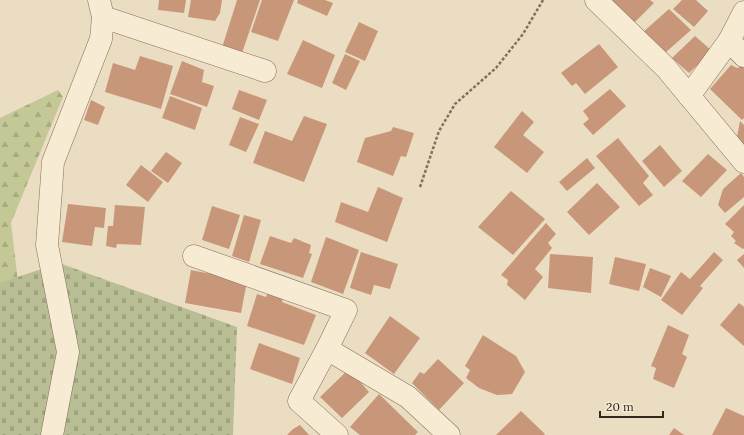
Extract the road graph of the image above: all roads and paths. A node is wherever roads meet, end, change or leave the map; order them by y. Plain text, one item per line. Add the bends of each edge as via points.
1 (543, 0) edge
2 (596, 0) edge
3 (101, 8) edge
4 (744, 12) edge
5 (737, 48) edge
6 (265, 71) dead end
7 (689, 96) junction
8 (744, 162) edge
9 (420, 187) dead end
10 (194, 256) dead end
11 (327, 349) junction
12 (52, 435) edge
13 (337, 435) edge
14 (449, 435) edge

1 - 9 path via 523,34 496,68 455,104 439,130
2 - 7 street via 666,68
3 - 6 street
3 - 12 street via 101,39 53,162 47,245 68,352
4 - 5 street
5 - 7 street
7 - 8 street
10 - 11 street via 346,310
11 - 13 street via 299,401
11 - 14 street via 408,397

